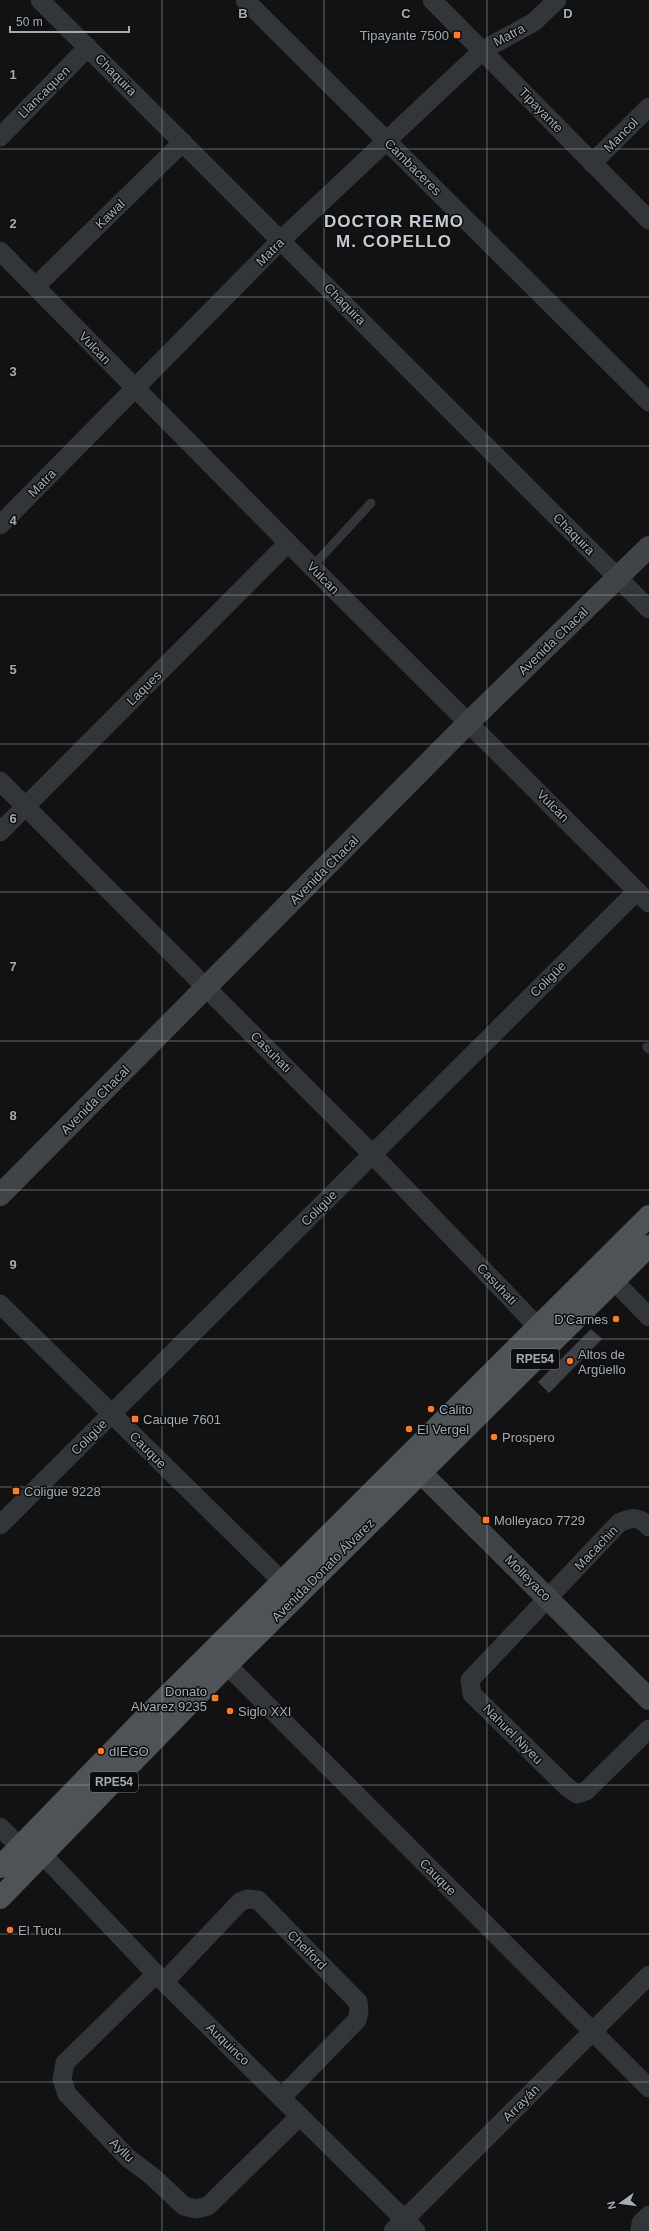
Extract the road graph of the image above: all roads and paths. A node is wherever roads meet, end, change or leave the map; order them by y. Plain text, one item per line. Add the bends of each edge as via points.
1 (40, 0) edge
2 (245, 0) edge
3 (432, 0) edge
4 (557, 0) edge
5 (88, 47) junction
6 (483, 50) junction
7 (649, 107) edge
8 (0, 137) edge
9 (388, 141) junction
10 (183, 142) junction
11 (592, 163) junction
12 (649, 220) edge
13 (281, 240) junction
14 (0, 251) edge
15 (36, 286) junction
16 (135, 389) junction
17 (649, 402) edge
18 (371, 503) dead end
19 (0, 525) edge
20 (288, 543) junction
21 (649, 547) edge
22 (312, 567) junction
23 (617, 578) junction
24 (649, 609) edge
25 (469, 722) junction
26 (0, 781) edge
27 (26, 806) junction
28 (0, 832) edge
29 (643, 897) edge
30 (207, 988) junction
31 (372, 1155) junction
32 (0, 1195) edge
33 (649, 1216) edge
34 (649, 1246) edge
35 (614, 1281) junction
36 (0, 1304) edge
37 (649, 1317) edge
38 (538, 1327) junction
39 (112, 1414) junction
40 (413, 1465) junction
41 (0, 1525) edge
42 (649, 1527) edge
43 (282, 1581) junction
44 (297, 1596) junction
45 (548, 1598) junction
46 (227, 1665) junction
47 (649, 1699) edge
48 (649, 1729) edge
49 (0, 1827) edge
50 (20, 1847) junction
51 (43, 1855) junction
52 (0, 1867) edge
53 (0, 1898) edge
54 (649, 1975) edge
55 (160, 1978) junction
56 (593, 2032) junction
57 (649, 2088) edge
58 (282, 2097) junction
59 (300, 2116) junction
60 (649, 2215) edge
61 (404, 2227) edge
62 (640, 2231) edge

1 - 5 street, Chaquira
2 - 9 street, Cambaceres
3 - 6 street, Tipayante
4 - 6 street, Matra via 534,22
5 - 8 street, Llancaquen
5 - 10 street, Chaquira
6 - 9 street, Matra
6 - 11 street, Tipayante
7 - 11 street, Mancol
9 - 13 street, Matra
9 - 17 street, Cambaceres
10 - 13 street, Chaquira
10 - 15 street, Kawal
11 - 12 street, Tipayante
13 - 16 street, Matra
13 - 23 street, Chaquira
14 - 15 street, Vulcan
15 - 16 street, Vulcan
16 - 19 street, Matra
16 - 20 street, Vulcan
18 - 22 lane
20 - 22 street, Vulcan
20 - 27 street, Laques
21 - 23 main road, Avenida Chacal
22 - 25 street, Vulcan
23 - 24 street, Chaquira
23 - 25 main road, Avenida Chacal
25 - 29 street, Vulcan
25 - 30 main road, Avenida Chacal
26 - 27 street, Casuhati
27 - 28 street, Laques
27 - 30 street, Casuhati
29 - 31 street, Coligüe
30 - 31 street, Casuhati
30 - 32 main road, Avenida Chacal
31 - 38 street, Casuhati
31 - 39 street, Coligüe
33 - 38 main road, Avenida Donato Álvarez / RPE54
34 - 35 main road, Avenida Donato Álvarez / RPE54
35 - 37 street
35 - 40 main road, Avenida Donato Álvarez / RPE54
36 - 39 street, Cauque
38 - 40 main road, Avenida Donato Álvarez / RPE54
39 - 41 street, Coligüe
39 - 43 street, Cauque
40 - 43 main road, Avenida Donato Álvarez / RPE54
40 - 44 main road, Avenida Donato Álvarez / RPE54
40 - 45 main road, Molleyaco
42 - 45 street, Macachin via 643,1520 636,1518 629,1518 619,1524
43 - 44 street, Cauque
43 - 50 main road, Avenida Donato Álvarez / RPE54
44 - 46 main road, Avenida Donato Álvarez / RPE54
45 - 47 main road, Molleyaco
45 - 48 street, Nahuel Niyeu via 470,1680 472,1694 577,1794 586,1791
46 - 51 main road, Avenida Donato Álvarez / RPE54
46 - 56 street, Cauque
49 - 50 street
50 - 52 main road, Avenida Donato Álvarez / RPE54
51 - 53 main road, Avenida Donato Álvarez / RPE54
51 - 55 street, Auquinco
54 - 56 street, Arrayán
55 - 58 street, Auquinco
55 - 58 street, Chelford via 240,1902 247,1898 258,1900 358,2002 357,2020
55 - 59 street, Ayllu via 65,2063 62,2079 67,2094 128,2158 184,2206 196,2209 208,2206
56 - 57 street, Cauque
56 - 61 street, Arrayán
58 - 59 street, Auquinco
59 - 61 street, Auquinco
60 - 62 street via 641,2223

